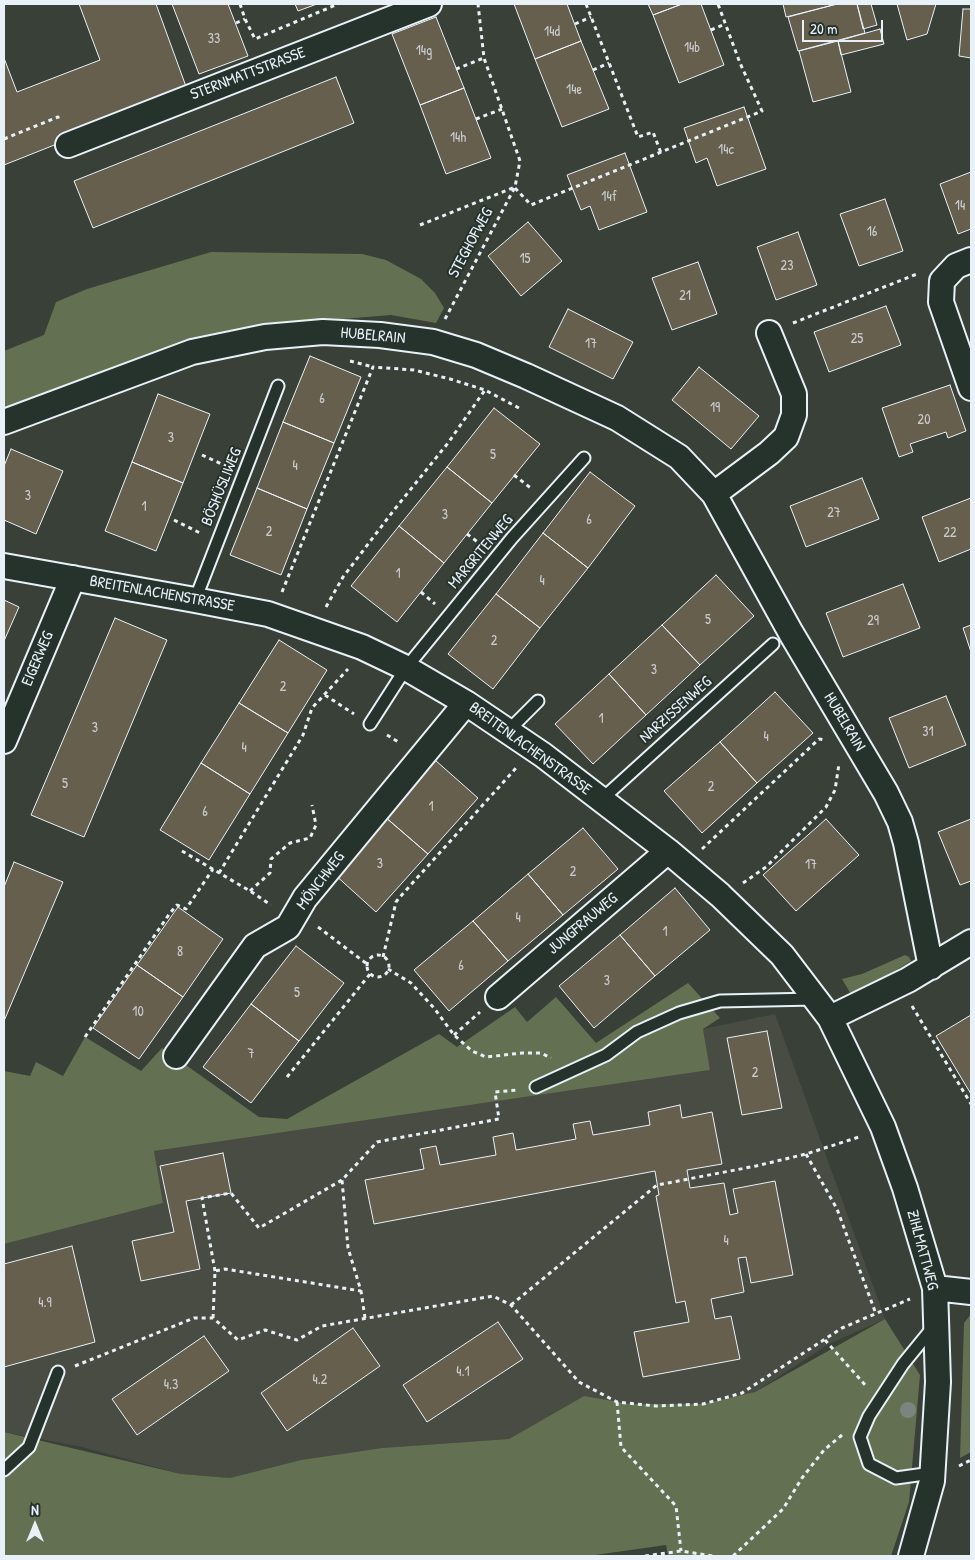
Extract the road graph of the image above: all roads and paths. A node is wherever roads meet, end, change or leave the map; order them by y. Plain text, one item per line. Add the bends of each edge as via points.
1 (240, 4) edge
2 (338, 4) edge
3 (429, 4) edge
4 (478, 4) edge
5 (586, 4) edge
6 (718, 4) edge
7 (591, 17) junction
8 (245, 19) junction
9 (236, 23) dead end
10 (575, 24) dead end
11 (725, 24) junction
12 (711, 30) dead end
13 (484, 58) junction
14 (609, 63) junction
15 (456, 69) dead end
16 (593, 70) dead end
17 (502, 109) junction
18 (476, 119) dead end
19 (4, 139) edge
20 (68, 144) joint
21 (661, 153) junction
22 (515, 187) junction
23 (420, 225) dead end
24 (971, 260) edge
25 (922, 272) dead end
26 (449, 311) dead end
27 (769, 333) joint
28 (278, 386) dead end
29 (971, 388) edge
30 (485, 390) junction
31 (519, 408) dead end
32 (4, 422) edge
33 (202, 455) dead end
34 (584, 458) dead end
35 (245, 474) junction
36 (714, 494) junction
37 (174, 520) dead end
38 (218, 542) junction
39 (4, 566) edge
40 (74, 578) junction
41 (195, 600) junction
42 (278, 600) dead end
43 (322, 614) dead end
44 (773, 644) dead end
45 (352, 665) dead end
46 (406, 668) junction
47 (538, 701) dead end
48 (466, 703) junction
49 (370, 724) dead end
50 (508, 731) junction
51 (4, 741) edge
52 (848, 741) junction
53 (519, 764) dead end
54 (600, 800) junction
55 (312, 804) dead end
56 (182, 851) dead end
57 (668, 851) junction
58 (698, 853) dead end
59 (213, 869) junction
60 (219, 873) junction
61 (738, 886) dead end
62 (250, 891) junction
63 (292, 920) junction
64 (317, 925) dead end
65 (971, 942) edge
66 (383, 957) junction
67 (367, 964) junction
68 (931, 967) junction
69 (388, 969) junction
70 (370, 974) junction
71 (498, 997) joint
72 (815, 999) junction
73 (910, 1004) dead end
74 (830, 1018) junction
75 (454, 1035) junction
76 (85, 1037) dead end
77 (176, 1056) dead end
78 (570, 1071) junction
79 (287, 1077) dead end
80 (536, 1087) dead end
81 (495, 1092) dead end
82 (971, 1104) edge
83 (862, 1137) dead end
84 (806, 1154) junction
85 (342, 1180) junction
86 (216, 1271) junction
87 (935, 1288) junction
88 (361, 1291) junction
89 (971, 1292) edge
90 (910, 1299) dead end
91 (511, 1305) junction
92 (876, 1314) junction
93 (213, 1318) junction
94 (365, 1318) junction
95 (937, 1323) junction
96 (825, 1340) junction
97 (58, 1372) joint
98 (869, 1389) dead end
99 (617, 1402) junction
100 (860, 1437) junction
101 (4, 1470) edge
102 (932, 1473) junction
103 (681, 1551) junction
104 (645, 1556) edge
105 (713, 1556) edge
106 (733, 1556) edge
107 (911, 1556) edge

1 - 8 path
2 - 8 path via 255,39
3 - 20 street, STERNMATTSTRASSE
4 - 13 path, STEGHOFWEG
5 - 7 path
6 - 11 path
7 - 10 path
7 - 14 path
8 - 9 path
11 - 12 path
11 - 21 path via 762,111
13 - 15 path
13 - 17 path, STEGHOFWEG
14 - 16 path
14 - 21 path via 638,137 653,132
17 - 18 path
17 - 22 path, STEGHOFWEG via 520,161
19 - 20 path via 58,117
21 - 22 path via 531,205
22 - 23 path
22 - 26 path, STEGHOFWEG
24 - 29 street via 956,266 942,281 941,302
25 - 27 path
27 - 36 street via 794,394 794,415 786,437 775,448
28 - 35 lane, BÖSHÜSLIWEG
30 - 31 path
30 - 42 path via 414,370 373,367
30 - 43 path via 343,578
32 - 36 street, HUBELRAIN via 192,352 274,336 323,332 380,335 433,342 476,355 617,418 679,456
33 - 35 path
34 - 46 lane, MARGRITENWEG via 512,538
35 - 38 lane, BÖSHÜSLIWEG
36 - 52 street, HUBELRAIN
37 - 38 path
38 - 41 lane, BÖSHÜSLIWEG
39 - 40 street, BREITENLACHENSTRASSE
40 - 41 street, BREITENLACHENSTRASSE
40 - 51 street, EIGERWEG
41 - 46 street, BREITENLACHENSTRASSE via 268,614 362,647
44 - 54 lane, NARZISSENWEG
45 - 60 path via 312,708 303,735
46 - 48 street, BREITENLACHENSTRASSE
46 - 49 lane, MARGRITENWEG
47 - 50 lane
48 - 50 street, BREITENLACHENSTRASSE
48 - 63 street, MÖNCHWEG via 305,898
50 - 54 street, BREITENLACHENSTRASSE
52 - 58 path via 819,739
52 - 61 path via 835,790 826,807 766,867
52 - 68 street, HUBELRAIN via 886,793 900,822
53 - 66 path via 396,902
54 - 57 street, BREITENLACHENSTRASSE
55 - 62 path via 316,825 310,838 290,843 271,859 270,873
56 - 59 path
57 - 71 street, JUNGFRAUWEG
57 - 72 street, BREITENLACHENSTRASSE via 720,895 782,955
59 - 60 path
59 - 76 path via 186,909 177,905 170,913
60 - 62 path
62 - 63 path
63 - 77 street, MÖNCHWEG via 288,927 255,946
64 - 67 path
65 - 68 street
66 - 67 path via 373,956
66 - 69 path
67 - 70 path
68 - 74 street
69 - 70 path via 380,977
69 - 75 path via 411,984
70 - 79 path
71 - 75 path
72 - 74 street, BREITENLACHENSTRASSE
72 - 78 lane via 720,1001 679,1013 637,1032 606,1055
73 - 82 path
74 - 87 street, ZIHLMATTWEG via 883,1127
75 - 78 path via 472,1051 486,1057 541,1053
78 - 80 lane
81 - 85 path via 499,1119 377,1142
83 - 84 path
84 - 91 path via 657,1185
84 - 92 path via 837,1209
85 - 86 path via 259,1228 231,1192 202,1198
85 - 88 path via 348,1248
86 - 88 path via 225,1269
86 - 93 path
87 - 89 street
87 - 95 street, ZIHLMATTWEG
88 - 94 path
90 - 92 path
91 - 94 path via 493,1296
91 - 99 path via 579,1382
92 - 96 path via 842,1328
93 - 94 path via 238,1340 265,1330 297,1340 322,1326
93 - 97 path via 194,1318
95 - 100 lane via 903,1364 869,1416
95 - 102 street, ZIHLMATTWEG via 938,1382
96 - 98 path
96 - 99 path via 742,1394 703,1404 656,1406
97 - 101 lane via 30,1446
99 - 103 path via 622,1446 676,1506
100 - 102 lane via 870,1464 896,1478
100 - 106 path via 841,1435 824,1450 783,1510
102 - 107 street, ZIHLMATTWEG
103 - 104 path
103 - 105 path

